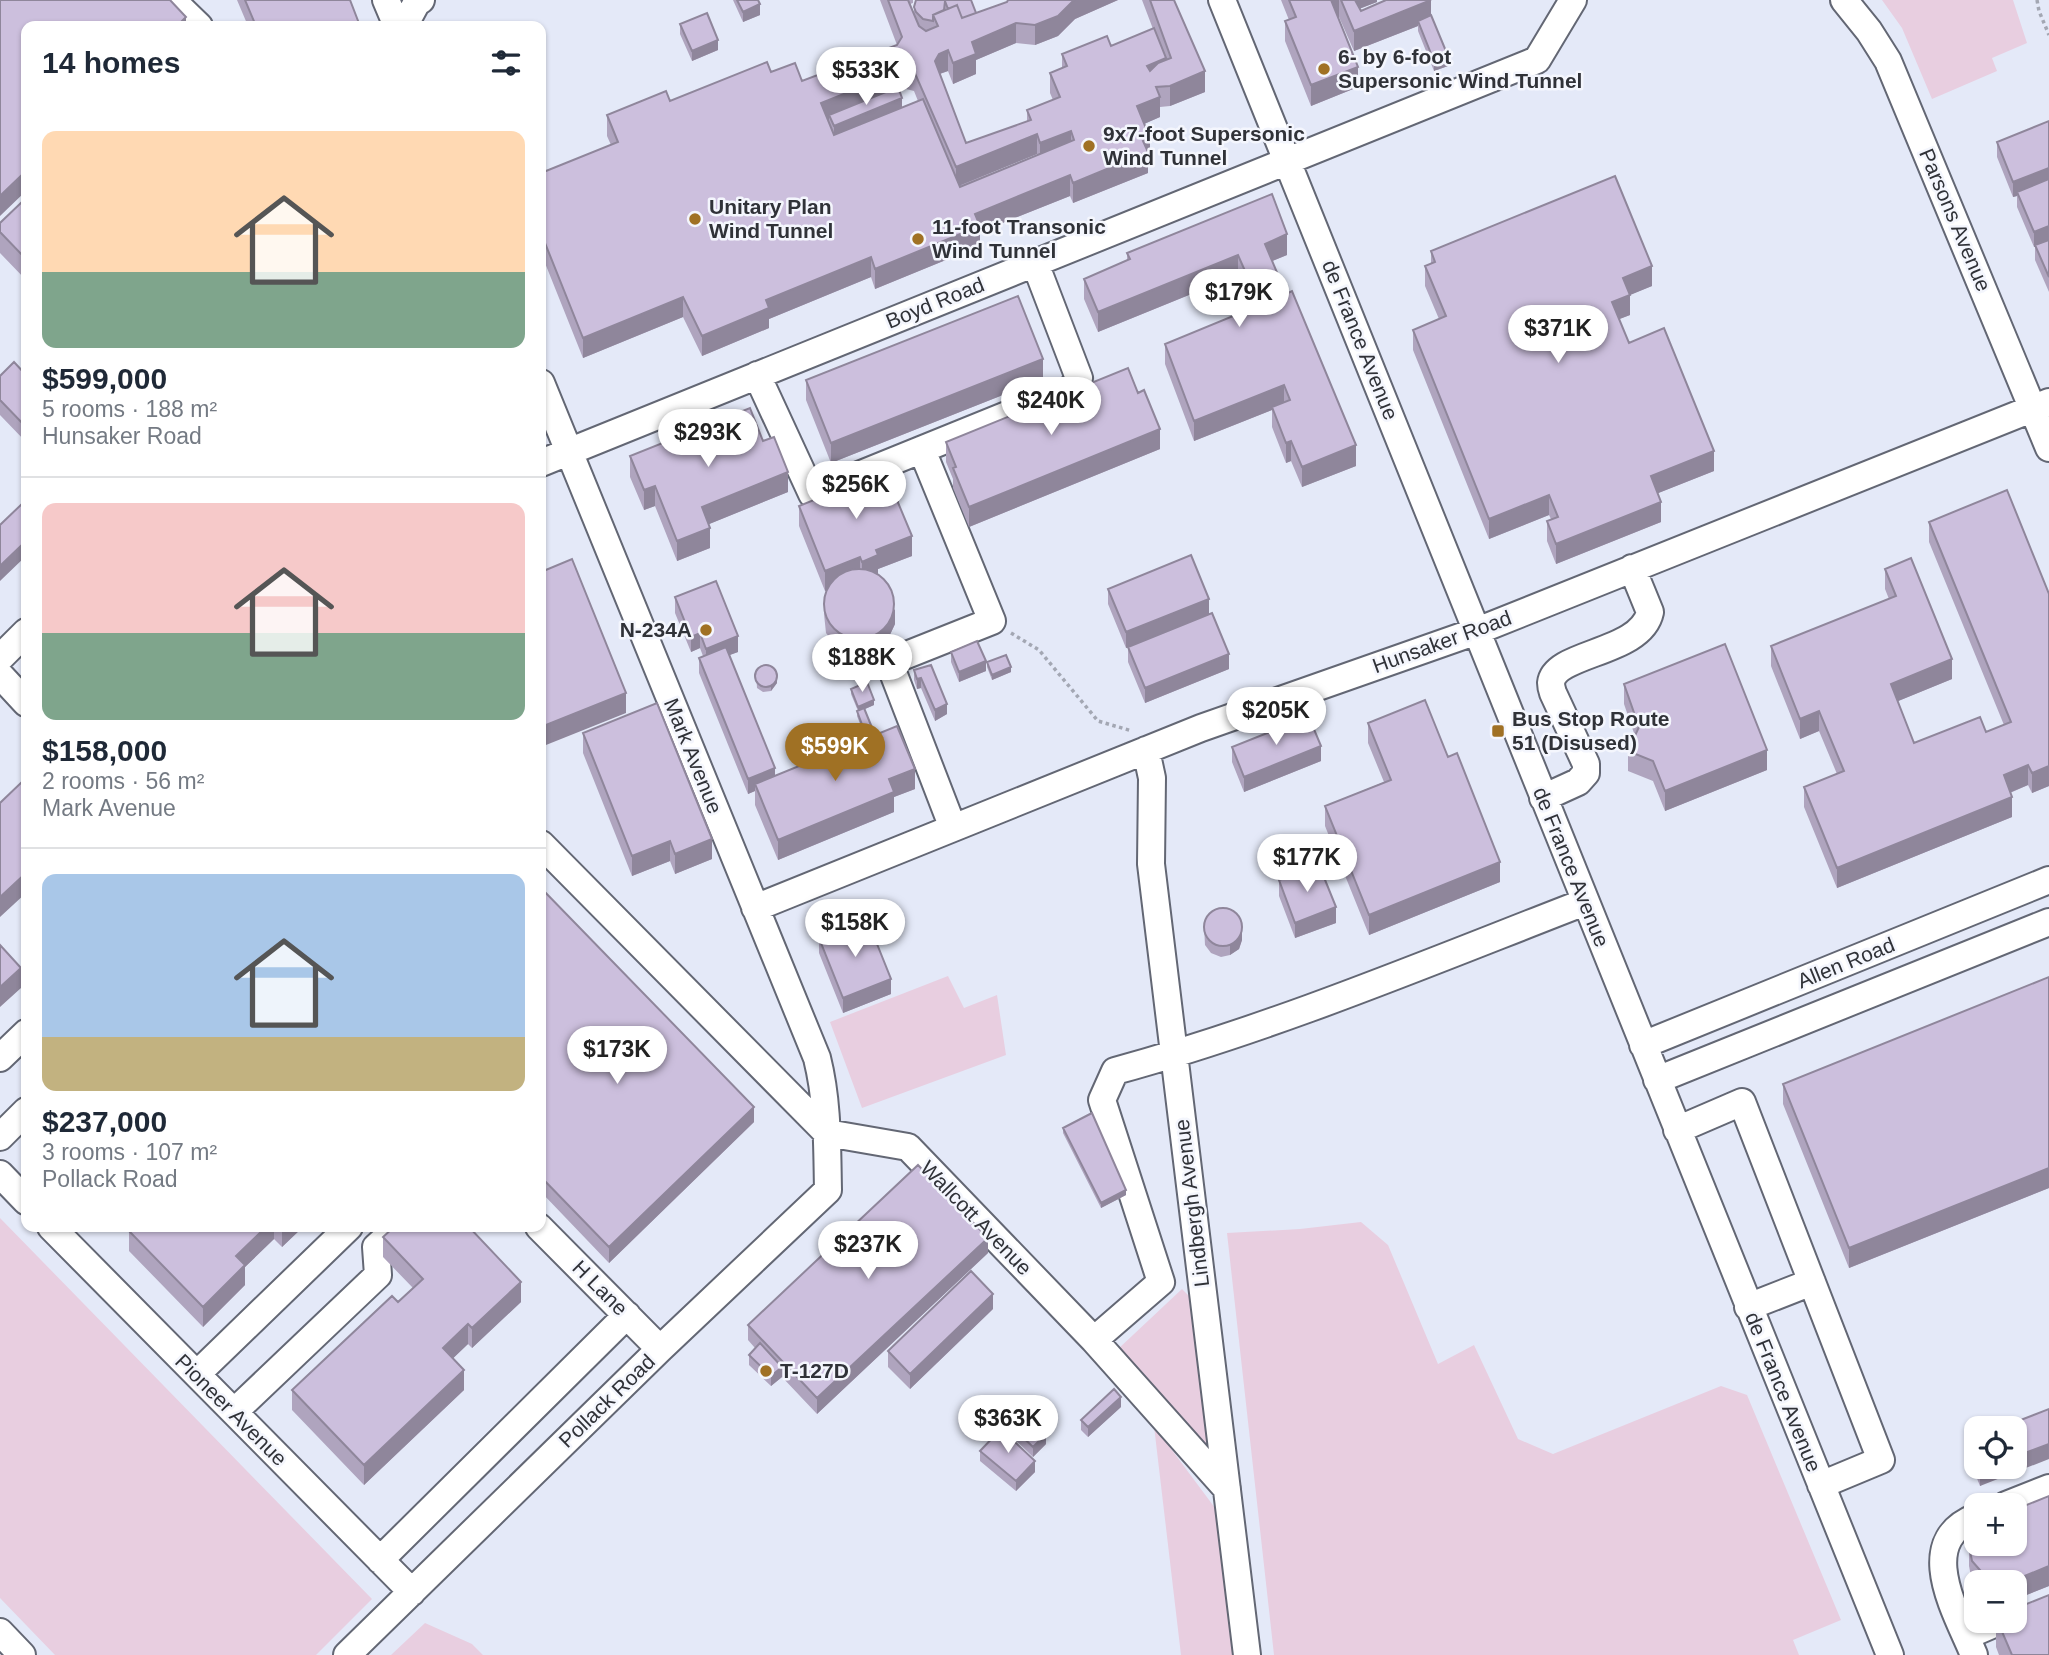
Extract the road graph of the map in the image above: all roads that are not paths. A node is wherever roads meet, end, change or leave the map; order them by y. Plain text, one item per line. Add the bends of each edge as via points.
1 (172, 0) edge
2 (386, 0) edge
3 (421, 0) edge
4 (1222, 0) edge
5 (1573, 0) edge
6 (1844, 0) edge
7 (195, 21) edge
8 (395, 21) edge
9 (407, 21) edge
10 (1287, 161) junction
11 (1035, 263) junction
12 (757, 376) junction
13 (546, 395) edge
14 (2041, 405) edge
15 (2049, 448) edge
16 (922, 450) junction
17 (569, 452) junction
18 (546, 461) edge
19 (1632, 568) junction
20 (1477, 631) junction
21 (21, 637) edge
22 (0, 658) edge
23 (0, 675) edge
24 (21, 698) edge
25 (1146, 750) junction
26 (1543, 798) junction
27 (953, 828) junction
28 (546, 849) edge
29 (2049, 880) edge
30 (1585, 902) junction
31 (755, 908) junction
32 (2049, 922) edge
33 (21, 1037) edge
34 (1643, 1045) junction
35 (1174, 1055) junction
36 (0, 1058) edge
37 (1657, 1080) junction
38 (21, 1116) edge
39 (1677, 1130) junction
40 (827, 1133) junction
41 (0, 1137) edge
42 (0, 1174) edge
43 (21, 1196) edge
44 (56, 1232) edge
45 (344, 1232) edge
46 (392, 1232) edge
47 (544, 1232) edge
48 (1199, 1254) junction
49 (1161, 1282) junction
50 (1812, 1282) junction
51 (1748, 1307) junction
52 (627, 1315) junction
53 (1094, 1340) junction
54 (660, 1349) junction
55 (197, 1374) junction
56 (234, 1412) junction
57 (1821, 1485) junction
58 (2049, 1488) edge
59 (1227, 1489) junction
60 (2027, 1497) edge
61 (1964, 1524) edge
62 (380, 1560) junction
63 (412, 1592) junction
64 (0, 1632) edge
65 (1988, 1633) edge
66 (1970, 1645) edge
67 (22, 1655) edge
68 (347, 1655) edge
69 (1247, 1655) edge
70 (1890, 1655) edge

1 - 7 street
2 - 8 street
3 - 9 street
4 - 10 street, de France Avenue
5 - 10 street, Boyd Road via 1536,60
6 - 14 street, Parsons Avenue via 1888,61
10 - 11 street, Boyd Road
10 - 20 street, de France Avenue
11 - 12 street, Boyd Road
11 - 16 street via 1079,378 1071,389
12 - 16 street via 812,494
12 - 17 street, Boyd Road
13 - 17 street, Mark Avenue
14 - 15 street, Parsons Avenue
14 - 19 street, Hunsaker Road
16 - 27 street via 992,621 889,662
17 - 18 street, Boyd Road
17 - 31 street, Mark Avenue
19 - 20 street, Hunsaker Road
19 - 26 street via 1650,612 1643,627 1563,666 1551,682 1586,773 1578,782
20 - 25 street, Hunsaker Road
20 - 26 street, de France Avenue
21 - 22 street
23 - 24 street
25 - 27 street, Hunsaker Road
25 - 35 street, Lindbergh Avenue via 1152,778 1151,864
26 - 30 street, de France Avenue
27 - 31 street, Hunsaker Road
28 - 40 street
29 - 34 street, Allen Road
30 - 34 street, de France Avenue
30 - 35 street via 1318,1006
31 - 40 street, Mark Avenue via 817,1058
32 - 37 street, Allen Road
33 - 36 street
34 - 37 street, de France Avenue
35 - 48 street, Lindbergh Avenue
35 - 49 street via 1115,1071 1102,1100
37 - 39 street, de France Avenue
38 - 41 street
39 - 50 street via 1742,1102
39 - 51 street, de France Avenue
40 - 53 street, Wallcott Avenue via 908,1147
40 - 54 street, Pollack Road via 828,1190
42 - 43 street
44 - 55 street, Pioneer Avenue
45 - 55 street
46 - 56 street via 376,1247 379,1275
47 - 52 street, H Lane
48 - 49 street
48 - 59 street, Lindbergh Avenue
49 - 53 street
50 - 51 street
50 - 57 street via 1881,1460
51 - 57 street, de France Avenue
52 - 54 street, H Lane
52 - 62 street
53 - 59 street, Wallcott Avenue
54 - 63 street, Pollack Road
55 - 56 street, Pioneer Avenue
56 - 62 street, Pioneer Avenue
57 - 70 street, de France Avenue
58 - 60 street
59 - 69 street, Lindbergh Avenue
61 - 66 street via 1956,1529 1942,1555 1942,1576
62 - 63 street, Pioneer Avenue
63 - 68 street, Pollack Road
64 - 67 street
65 - 66 street

